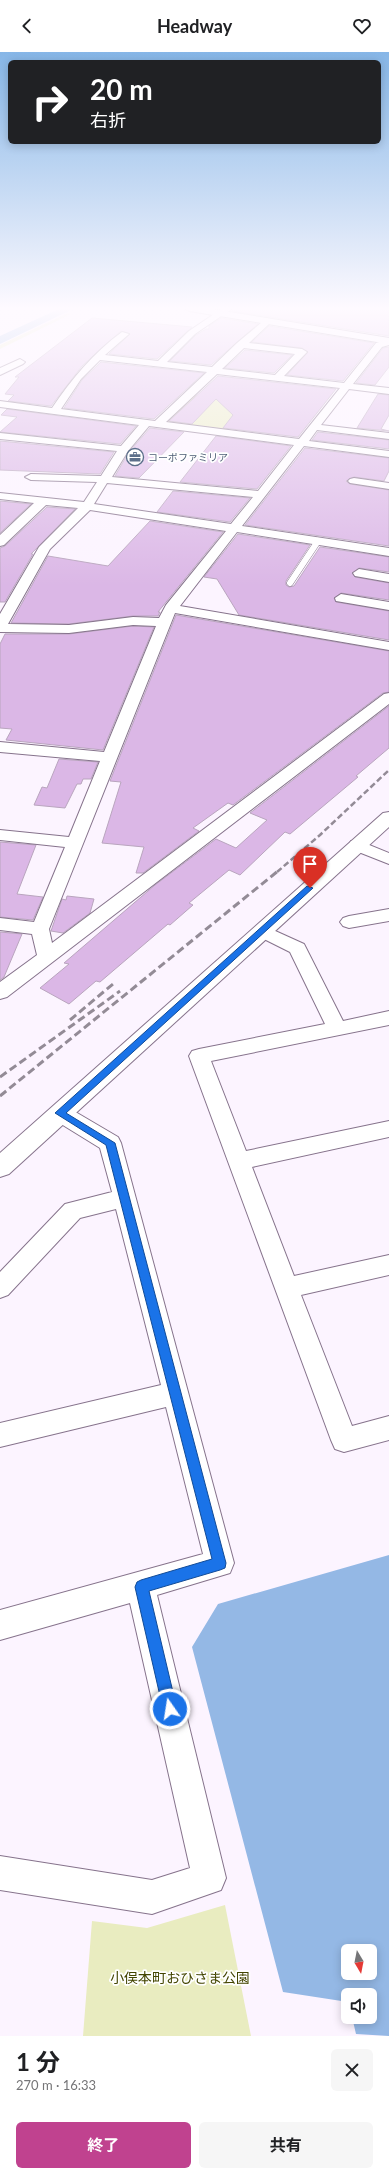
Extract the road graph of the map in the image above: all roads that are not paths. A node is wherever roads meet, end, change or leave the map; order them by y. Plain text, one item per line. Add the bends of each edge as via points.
1 (62, 401) edge
2 (182, 401) edge
3 (335, 401) edge
4 (0, 404) edge
5 (55, 410) junction
6 (146, 422) junction
7 (159, 423) junction
8 (315, 426) junction
9 (0, 436) edge
10 (389, 436) edge
11 (303, 443) junction
12 (124, 449) junction
13 (389, 454) edge
14 (31, 477) dead end
15 (104, 478) junction
16 (354, 481) dead end
17 (389, 486) edge
18 (261, 495) junction
19 (0, 496) edge
20 (43, 501) junction
21 (87, 506) junction
22 (234, 528) junction
23 (318, 541) junction
24 (0, 542) edge
25 (389, 552) edge
26 (359, 574) dead end
27 (389, 578) edge
28 (290, 583) dead end
29 (341, 598) dead end
30 (389, 606) edge
31 (171, 608) junction
32 (164, 622) junction
33 (0, 627) edge
34 (389, 646) edge
35 (389, 697) edge
36 (0, 746) edge
37 (109, 757) junction
38 (389, 817) edge
39 (0, 835) edge
40 (75, 843) junction
41 (357, 845) junction
42 (389, 860) edge
43 (389, 915) edge
44 (349, 922) dead end
45 (0, 924) edge
46 (40, 929) junction
47 (262, 931) junction
48 (46, 955) junction
49 (0, 992) edge
50 (389, 1018) edge
51 (337, 1029) junction
52 (60, 1113) junction
53 (389, 1129) edge
54 (238, 1161) junction
55 (0, 1167) edge
56 (124, 1198) junction
57 (389, 1264) edge
58 (0, 1288) edge
59 (286, 1288) junction
60 (176, 1393) junction
61 (389, 1428) edge
62 (0, 1435) edge
63 (141, 1587) junction
64 (0, 1625) edge
65 (0, 1873) edge

1 - 5 street
2 - 7 street
3 - 8 street
4 - 5 street
5 - 6 street
6 - 7 street
6 - 12 street
7 - 11 street
8 - 10 street
8 - 11 street
9 - 12 street
11 - 13 street
11 - 18 street
12 - 15 street
14 - 15 street
15 - 18 street via 183,484
15 - 21 street
16 - 17 street
18 - 22 street
19 - 20 street
20 - 21 street
20 - 24 street
21 - 22 street
21 - 33 street via 45,548
22 - 23 street
22 - 31 street
23 - 25 street
23 - 28 lane
26 - 27 street
29 - 30 street
31 - 32 street
31 - 34 street
32 - 33 street via 133,621 69,629
32 - 37 street
35 - 48 street via 72,938
36 - 37 street
37 - 40 street
38 - 41 street
39 - 40 street
40 - 46 street
41 - 42 street
41 - 47 street
43 - 44 street
45 - 46 street
46 - 48 street
47 - 51 street via 297,948
47 - 52 street
48 - 49 street
50 - 51 street
51 - 54 street via 199,1056
52 - 55 street
52 - 56 street via 110,1143
53 - 54 street
54 - 59 street
56 - 58 street via 73,1211
56 - 60 street
57 - 59 street
59 - 61 street via 344,1440
60 - 62 street
60 - 63 street via 220,1563
63 - 64 street
63 - 65 street via 209,1878 152,1897

